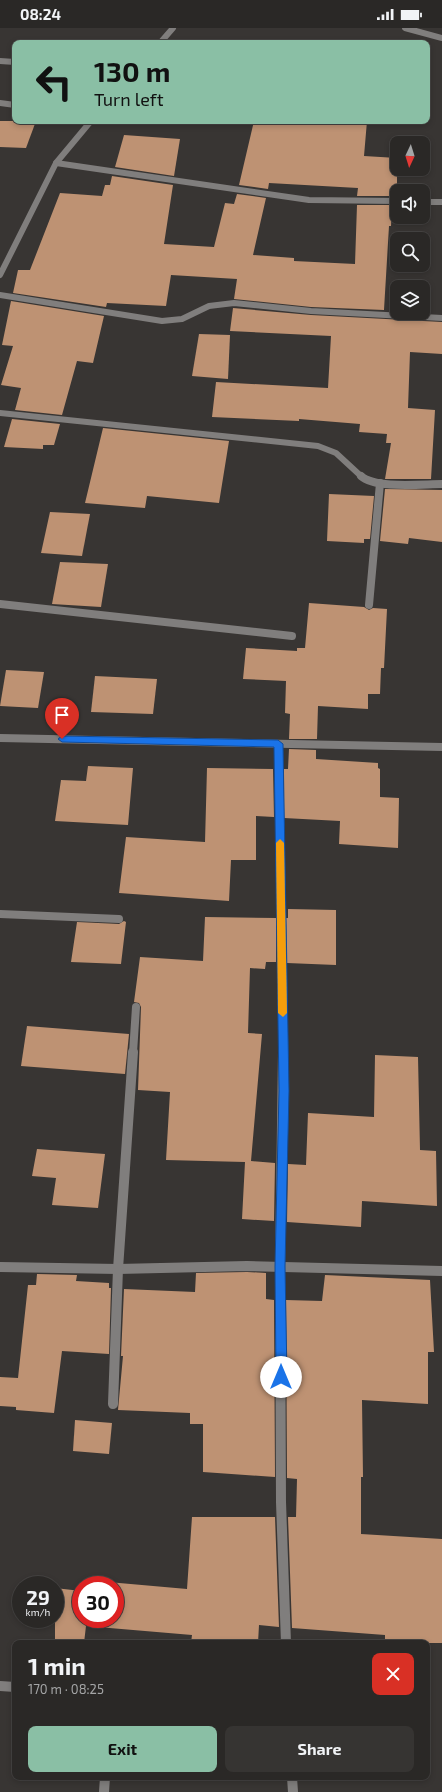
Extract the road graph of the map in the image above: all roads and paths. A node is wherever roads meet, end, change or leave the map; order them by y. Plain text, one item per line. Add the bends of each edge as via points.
1 (173, 28) edge
2 (405, 28) edge
3 (442, 38) edge
4 (163, 40) edge
5 (0, 61) edge
6 (12, 62) edge
7 (0, 103) edge
8 (12, 105) edge
9 (88, 124) edge
10 (56, 163) junction
11 (390, 202) edge
12 (430, 202) edge
13 (442, 202) edge
14 (0, 275) edge
15 (0, 295) edge
16 (442, 318) edge
17 (0, 413) edge
18 (380, 483) junction
19 (442, 484) edge
20 (0, 604) edge
21 (369, 605) dead end
22 (292, 636) dead end
23 (0, 738) edge
24 (278, 744) junction
25 (442, 747) edge
26 (0, 914) edge
27 (119, 919) dead end
28 (136, 1007) dead end
29 (280, 1266) junction
30 (0, 1267) edge
31 (118, 1269) junction
32 (442, 1271) edge
33 (113, 1404) dead end
34 (286, 1640) edge
35 (0, 1686) edge
36 (12, 1687) edge
37 (105, 1780) edge
38 (292, 1780) edge
39 (104, 1792) edge
40 (293, 1792) edge

1 - 4 street
2 - 3 street
5 - 6 street
7 - 8 street
9 - 10 street
10 - 11 street via 309,200
10 - 14 street
12 - 13 street
15 - 16 street via 162,321 182,318 209,306 234,303 311,311
17 - 18 street via 318,446 336,452 366,480
18 - 19 street
18 - 21 street
20 - 22 street
23 - 24 street
24 - 25 street
24 - 29 street via 284,1091
26 - 27 street
28 - 31 street
29 - 31 street
29 - 32 street
29 - 34 street via 281,1502
30 - 31 street
31 - 33 street
35 - 36 street
37 - 39 street
38 - 40 street

